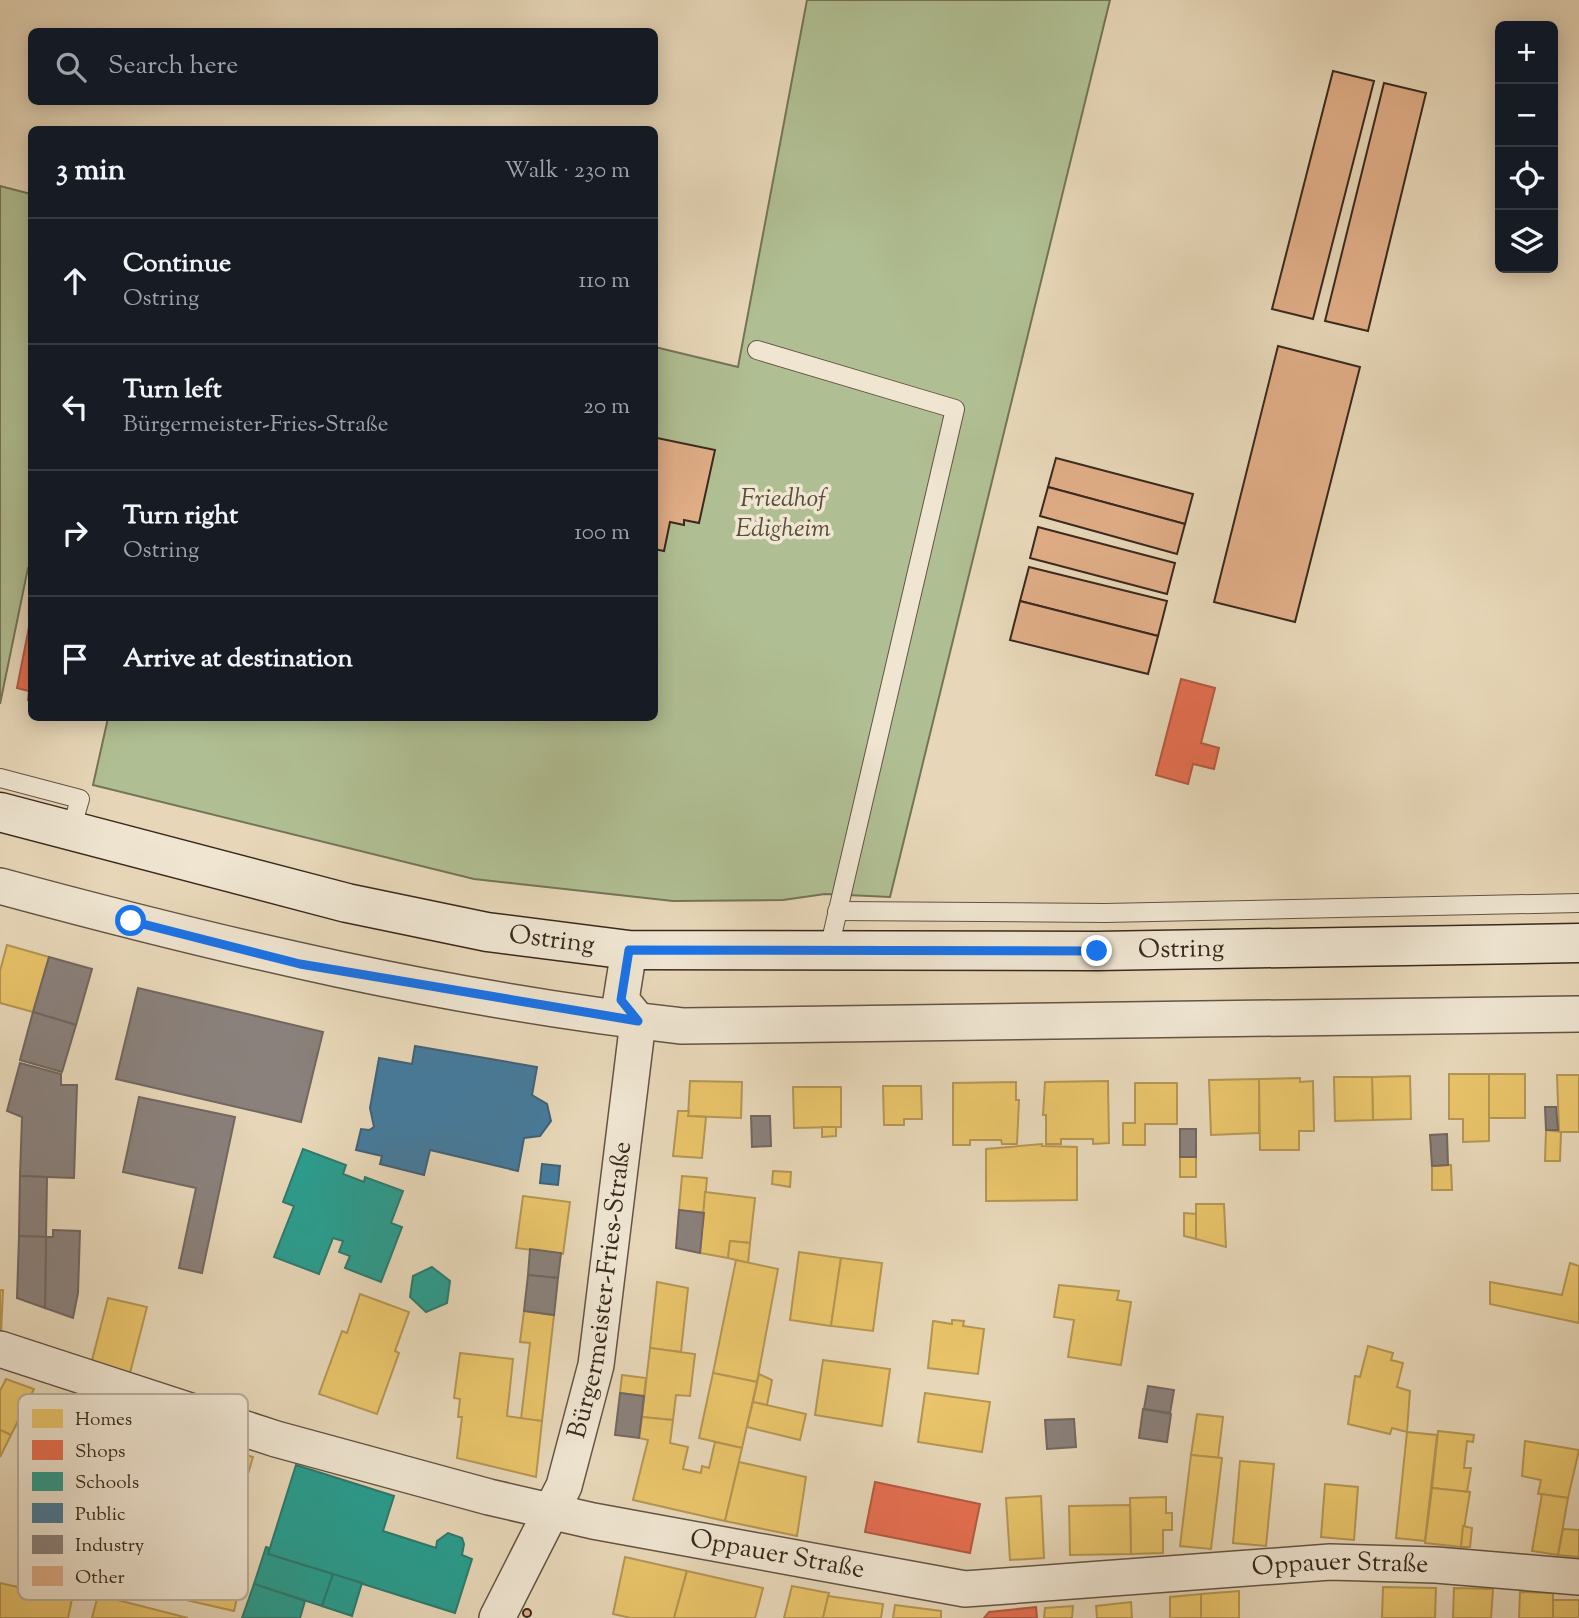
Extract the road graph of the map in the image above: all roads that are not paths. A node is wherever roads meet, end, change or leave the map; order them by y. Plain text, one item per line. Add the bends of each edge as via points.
1 (757, 350) dead end
2 (0, 778) edge
3 (0, 812) edge
4 (71, 830) junction
5 (0, 886) edge
6 (1579, 903) edge
7 (837, 911) junction
8 (1579, 943) edge
9 (629, 950) junction
10 (828, 953) junction
11 (1579, 1014) edge
12 (638, 1021) junction
13 (0, 1349) edge
14 (138, 1394) edge
15 (248, 1430) edge
16 (551, 1511) junction
17 (1579, 1577) edge
18 (962, 1604) edge
19 (497, 1618) edge

1 - 7 lane via 955,409
2 - 4 lane via 80,799
3 - 4 street, Ostring
4 - 9 street, Ostring via 359,906 487,932
5 - 12 street via 300,964
6 - 7 lane via 1105,913
7 - 10 lane
8 - 10 street, Ostring
9 - 10 street, Ostring
9 - 12 street via 621,1000
11 - 12 street via 682,1026
12 - 16 street, Bürgermeister-Fries-Straße via 596,1365 564,1486
13 - 14 street, Oppauer Straße
15 - 16 street, Oppauer Straße
16 - 18 street, Oppauer Straße
16 - 19 street, Bürgermeister-Fries-Straße
17 - 18 street, Oppauer Straße via 1329,1562

